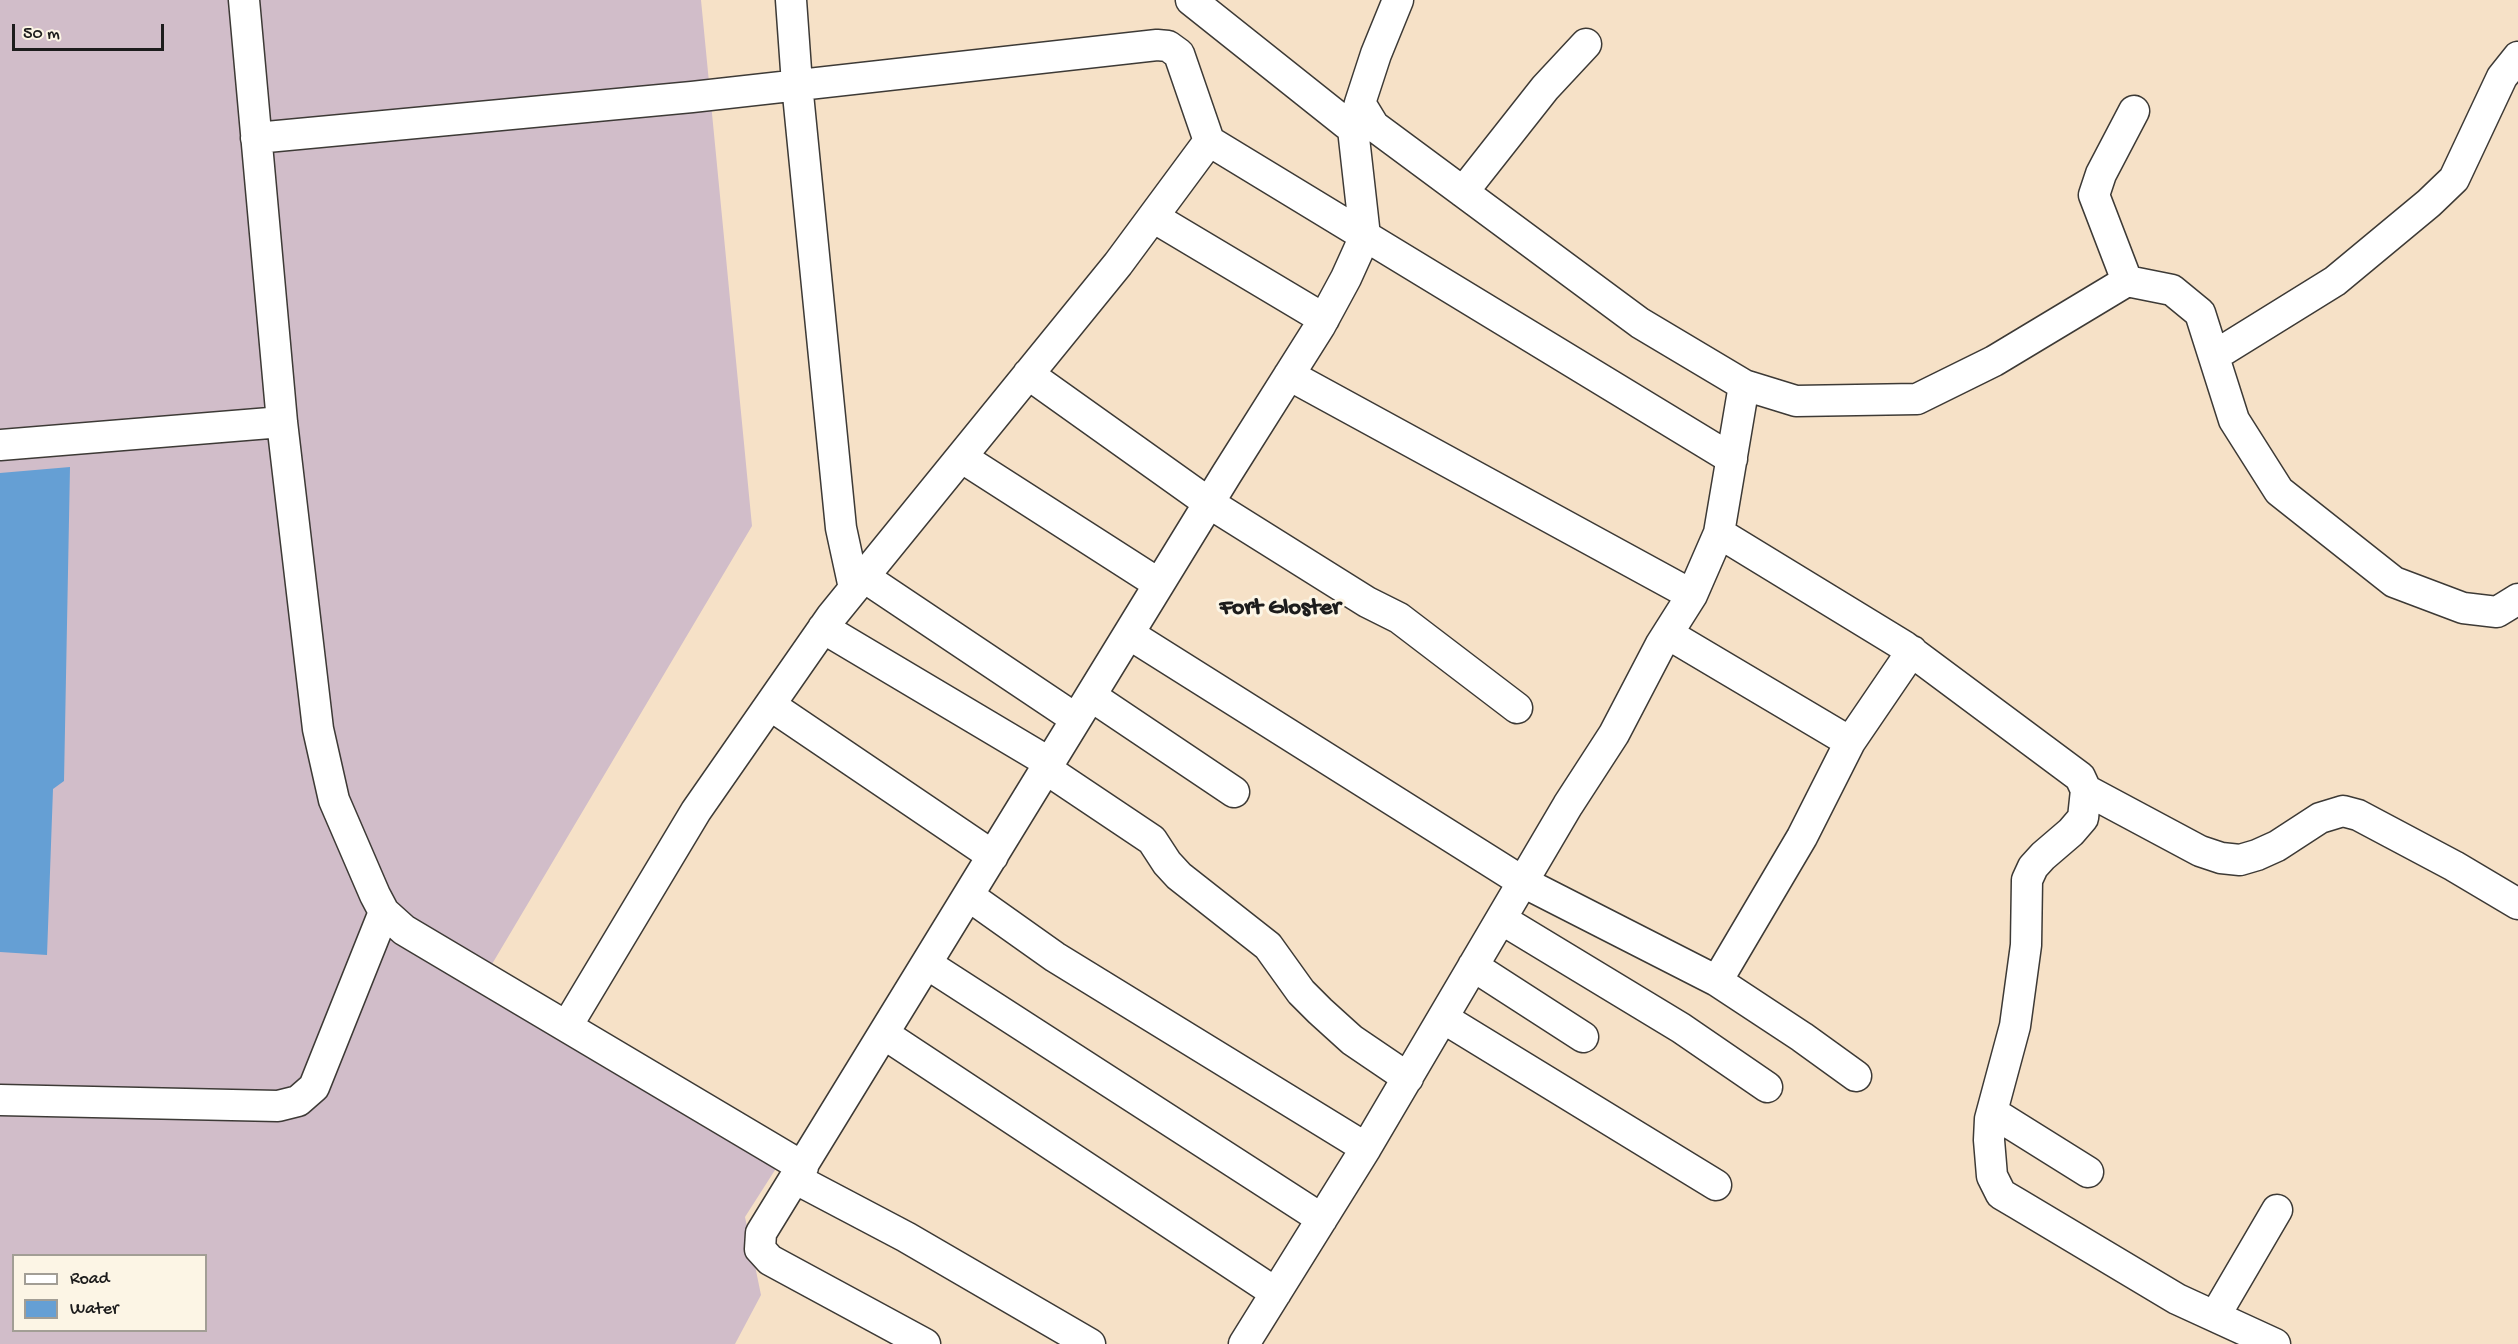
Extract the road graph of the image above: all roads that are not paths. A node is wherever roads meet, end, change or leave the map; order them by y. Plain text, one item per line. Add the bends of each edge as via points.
1 (244, 0) edge
2 (791, 0) edge
3 (1191, 0) edge
4 (1398, 0) edge
5 (1586, 44) dead end
6 (2518, 57) edge
7 (788, 85) junction
8 (2134, 111) dead end
9 (1357, 116) junction
10 (256, 138) junction
11 (1209, 141) junction
12 (1463, 192) junction
13 (1153, 217) junction
14 (1365, 236) junction
15 (2127, 281) junction
16 (1324, 319) junction
17 (2214, 356) junction
18 (1028, 375) junction
19 (1289, 375) junction
20 (1744, 385) junction
21 (282, 422) junction
22 (0, 445) edge
23 (961, 457) junction
24 (1732, 459) junction
25 (1209, 503) junction
26 (1719, 533) junction
27 (859, 582) junction
28 (1159, 584) junction
29 (1692, 596) junction
30 (2518, 599) edge
31 (823, 628) junction
32 (1129, 634) junction
33 (1668, 634) junction
34 (1912, 651) junction
35 (770, 705) junction
36 (1084, 708) junction
37 (1517, 708) dead end
38 (1850, 742) junction
39 (1048, 766) junction
40 (2086, 790) junction
41 (1234, 792) dead end
42 (993, 856) junction
43 (1523, 882) junction
44 (969, 896) junction
45 (2518, 904) edge
46 (384, 912) junction
47 (1501, 919) junction
48 (927, 964) junction
49 (1473, 966) junction
50 (1717, 981) junction
51 (1443, 1018) junction
52 (567, 1026) junction
53 (884, 1034) junction
54 (1583, 1037) dead end
55 (1857, 1076) dead end
56 (1407, 1078) junction
57 (1767, 1087) dead end
58 (0, 1100) edge
59 (1992, 1112) junction
60 (1366, 1148) junction
61 (2088, 1172) dead end
62 (800, 1173) junction
63 (1716, 1185) dead end
64 (2277, 1210) dead end
65 (1322, 1219) junction
66 (1276, 1293) junction
67 (2215, 1316) junction
68 (925, 1344) edge
69 (1090, 1344) edge
70 (1244, 1344) edge
71 (2275, 1344) edge

1 - 10 street
2 - 7 street
3 - 9 street
4 - 9 street
5 - 12 street via 1545,88
6 - 17 street via 2502,77 2454,178 2429,203 2336,281
7 - 10 street via 692,98
7 - 11 street via 1168,46 1179,54
7 - 27 street via 841,528
8 - 15 street via 2094,195
9 - 12 street
9 - 14 street
10 - 21 street
11 - 13 street
11 - 14 street
12 - 20 street via 1640,323
13 - 16 street
13 - 18 street
14 - 16 street
14 - 24 street
15 - 17 street via 2172,290 2200,313
15 - 20 street via 1994,361 1917,399 1796,401
16 - 19 street
17 - 30 street via 2234,420 2279,492 2324,529 2394,582 2463,608 2497,612
18 - 23 street
18 - 25 street
19 - 25 street
19 - 29 street
20 - 24 street
21 - 22 street
21 - 46 street via 318,729 334,800
23 - 27 street
23 - 28 street
24 - 26 street
25 - 28 street
25 - 37 street via 1399,618
26 - 29 street
26 - 34 street
27 - 31 street
27 - 36 street
28 - 32 street
29 - 33 street
31 - 35 street
31 - 39 street
32 - 36 street
32 - 43 street
33 - 38 street
33 - 43 street via 1614,734
34 - 38 street
34 - 40 street via 2080,777
35 - 42 street
35 - 52 street via 696,811
36 - 39 street
36 - 41 street
38 - 50 street via 1802,837
39 - 42 street
39 - 56 street via 1152,840 1179,876 1268,946 1301,992 1336,1026
40 - 45 street via 2200,851 2240,860 2277,846 2319,818 2343,811 2358,815 2454,866
40 - 59 street via 2083,818 2033,867 2027,880 2026,945 2015,1026
42 - 44 street
43 - 47 street
43 - 50 street
44 - 48 street
44 - 60 street via 1055,957
46 - 52 street via 404,930
46 - 58 street via 314,1087 298,1101 278,1106
47 - 49 street
47 - 57 street via 1682,1028
48 - 53 street
48 - 65 street
49 - 51 street
49 - 54 street
50 - 55 street
51 - 56 street
51 - 63 street
52 - 62 street
53 - 62 street
53 - 66 street
56 - 60 street
59 - 61 street
59 - 67 street via 1992,1176 2001,1194 2177,1299
60 - 65 street
62 - 68 street via 761,1233 760,1249 770,1260
62 - 69 street
64 - 67 street
65 - 66 street
66 - 70 street
67 - 71 street

